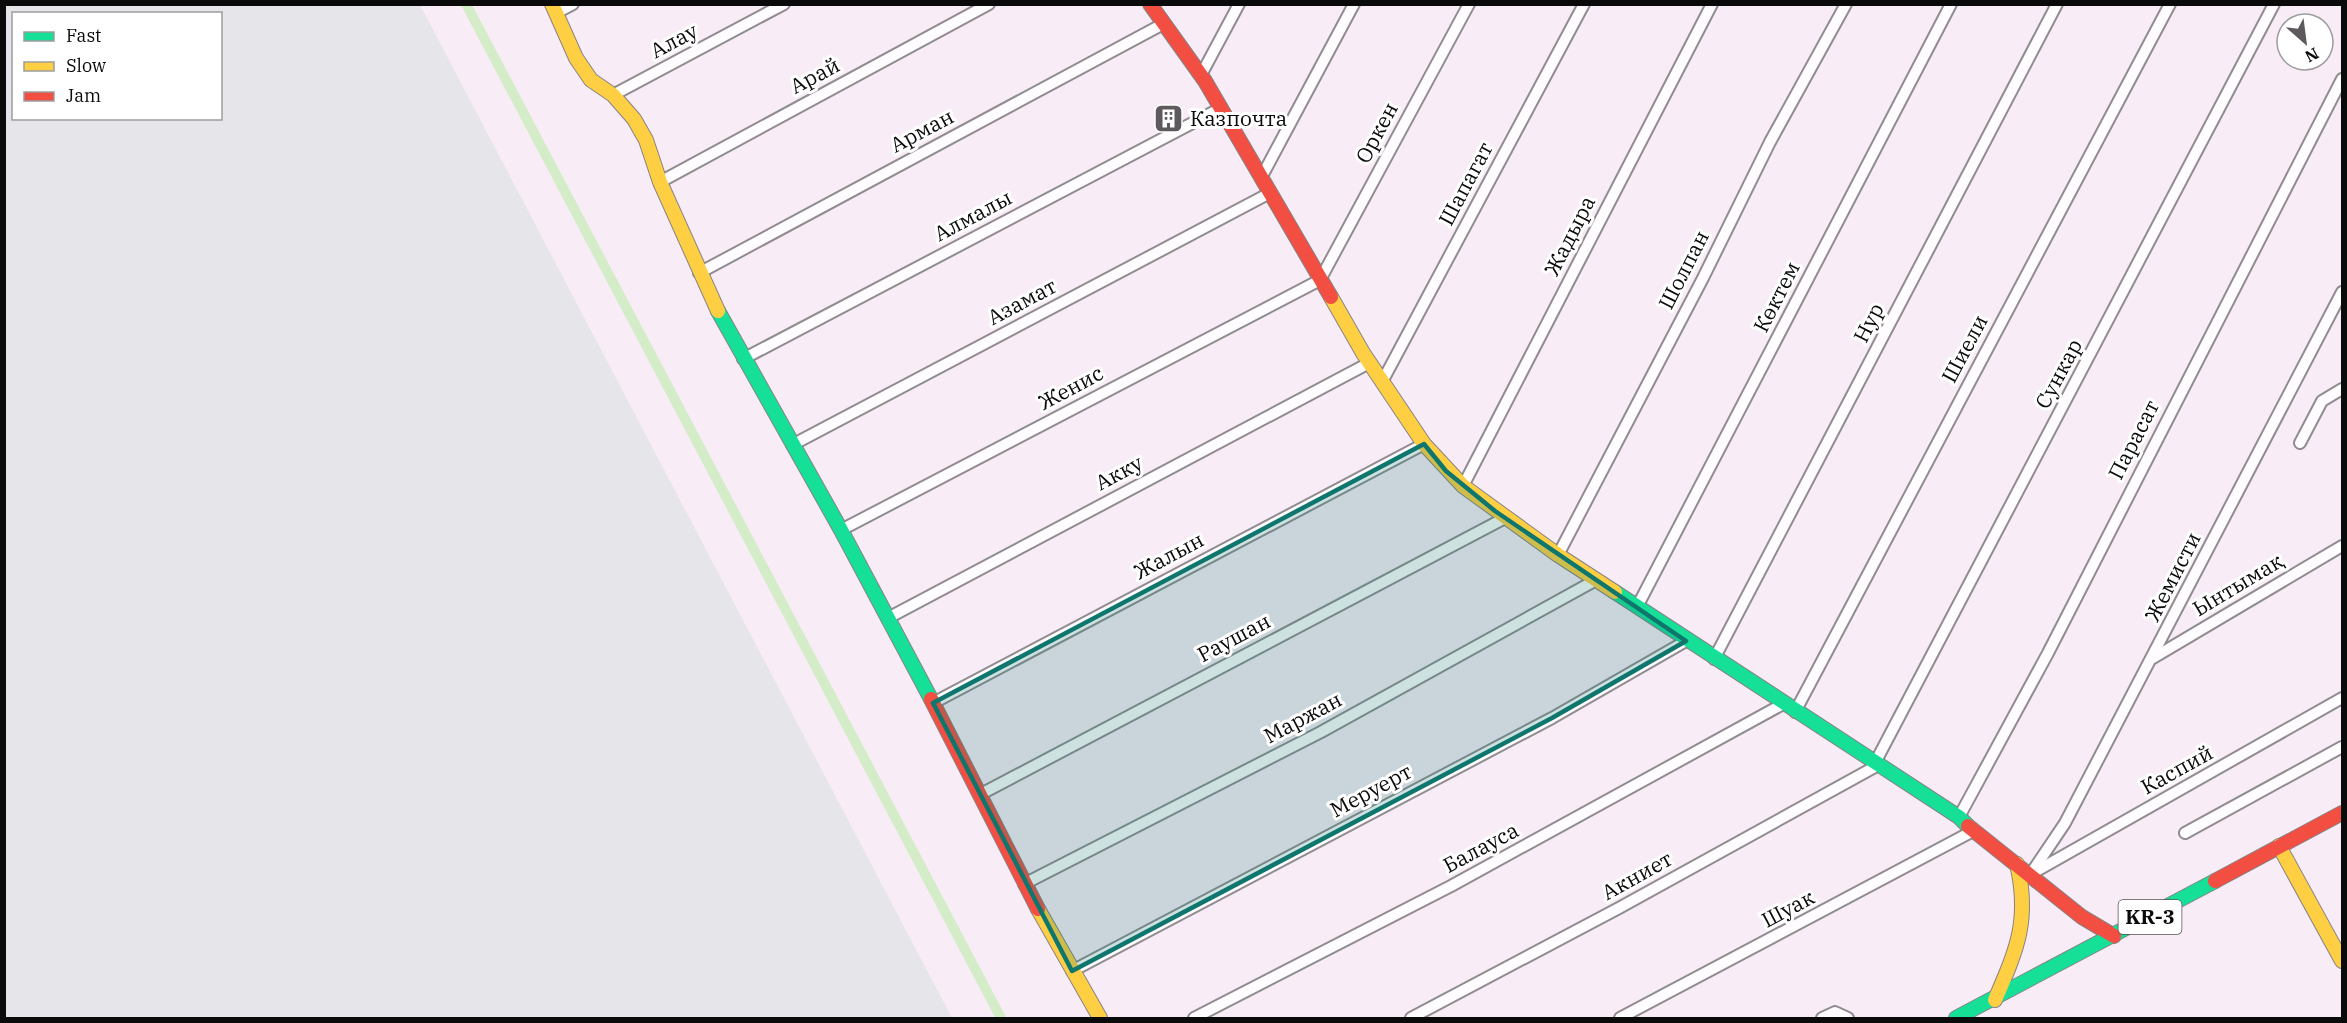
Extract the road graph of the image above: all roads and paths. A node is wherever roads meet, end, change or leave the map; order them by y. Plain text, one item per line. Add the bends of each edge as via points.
1 (573, 4) edge
2 (784, 4) edge
3 (989, 4) edge
4 (1150, 4) edge
5 (1239, 4) edge
6 (1354, 4) edge
7 (1469, 4) edge
8 (1584, 4) edge
9 (1712, 4) edge
10 (1846, 4) edge
11 (1951, 4) edge
12 (2057, 4) edge
13 (2170, 4) edge
14 (2274, 4) edge
15 (554, 9) edge
16 (1163, 24) junction
17 (1201, 75) junction
18 (2343, 79) edge
19 (613, 95) junction
20 (1221, 108) junction
21 (1261, 178) junction
22 (660, 182) junction
23 (1270, 194) junction
24 (699, 273) junction
25 (1320, 280) junction
26 (2343, 292) edge
27 (743, 359) junction
28 (1369, 363) junction
29 (1382, 382) junction
30 (2343, 389) edge
31 (2300, 443) dead end
32 (1424, 444) junction
33 (792, 445) junction
34 (1463, 486) junction
35 (1504, 518) junction
36 (840, 530) junction
37 (2343, 546) edge
38 (1558, 555) junction
39 (1596, 580) junction
40 (1637, 607) junction
41 (888, 618) junction
42 (1686, 640) junction
43 (2153, 658) junction
44 (1714, 659) junction
45 (2343, 698) edge
46 (933, 703) junction
47 (1783, 704) junction
48 (1795, 712) junction
49 (2343, 747) edge
50 (1878, 763) junction
51 (981, 794) junction
52 (2343, 813) edge
53 (1959, 817) junction
54 (1973, 831) junction
55 (2185, 833) dead end
56 (2279, 846) junction
57 (2017, 864) junction
58 (2030, 874) junction
59 (1024, 884) junction
60 (2114, 936) junction
61 (2343, 961) edge
62 (1072, 970) junction
63 (1995, 1000) junction
64 (1100, 1018) edge
65 (1194, 1018) edge
66 (1411, 1018) edge
67 (1620, 1018) edge
68 (1822, 1018) edge
69 (1848, 1018) edge
70 (1956, 1018) edge

1 - 15 street
2 - 19 street, Алау
3 - 22 street, Арай
4 - 16 street
5 - 17 street
6 - 21 street
7 - 25 street, Оркен
8 - 29 street, Шапагат
9 - 34 street, Жадыра
10 - 38 street, Шолпан via 1770,142
11 - 40 street, Көктем
12 - 44 street, Нур
13 - 48 street, Шиели
14 - 50 street, Сункар
15 - 19 street via 576,58 591,80
16 - 17 street
16 - 24 street, Арман
17 - 20 street
18 - 53 street, Парасат via 2048,653
19 - 22 street via 646,140
20 - 21 street
20 - 27 street, Алмалы
21 - 23 street
22 - 24 street
23 - 25 street
23 - 33 street, Азамат
24 - 27 street
25 - 28 street
25 - 36 street, Женис
26 - 43 street, Жемисти
27 - 33 street
28 - 29 street
28 - 41 street, Акку
29 - 32 street
30 - 31 street via 2322,401
32 - 34 street
32 - 46 street, Жалын
33 - 36 street
34 - 35 street
35 - 38 street
35 - 51 street, Раушан
36 - 41 street
37 - 43 street, Ынтымақ
38 - 39 street
39 - 40 street
39 - 59 street, Маржан via 1321,732
40 - 42 street
41 - 46 street
42 - 44 street
42 - 62 street, Меруерт via 1552,718
43 - 58 street, Жемисти via 2065,823
44 - 47 street
45 - 58 street, Каспий
46 - 51 street
47 - 48 street
47 - 65 street, Балауса via 1451,886
48 - 50 street
49 - 55 street
50 - 53 street
50 - 66 street, Акниет via 1619,908
51 - 59 street
52 - 56 street, KR-3
53 - 54 street
54 - 57 street
54 - 67 street, Шуак
56 - 60 street, KR-3
56 - 61 street
57 - 58 street
57 - 63 street via 2024,896 2020,925 2011,963
58 - 60 street
59 - 62 street
60 - 63 street, KR-3
62 - 64 street
63 - 70 street, KR-3
68 - 69 street via 1834,1012

